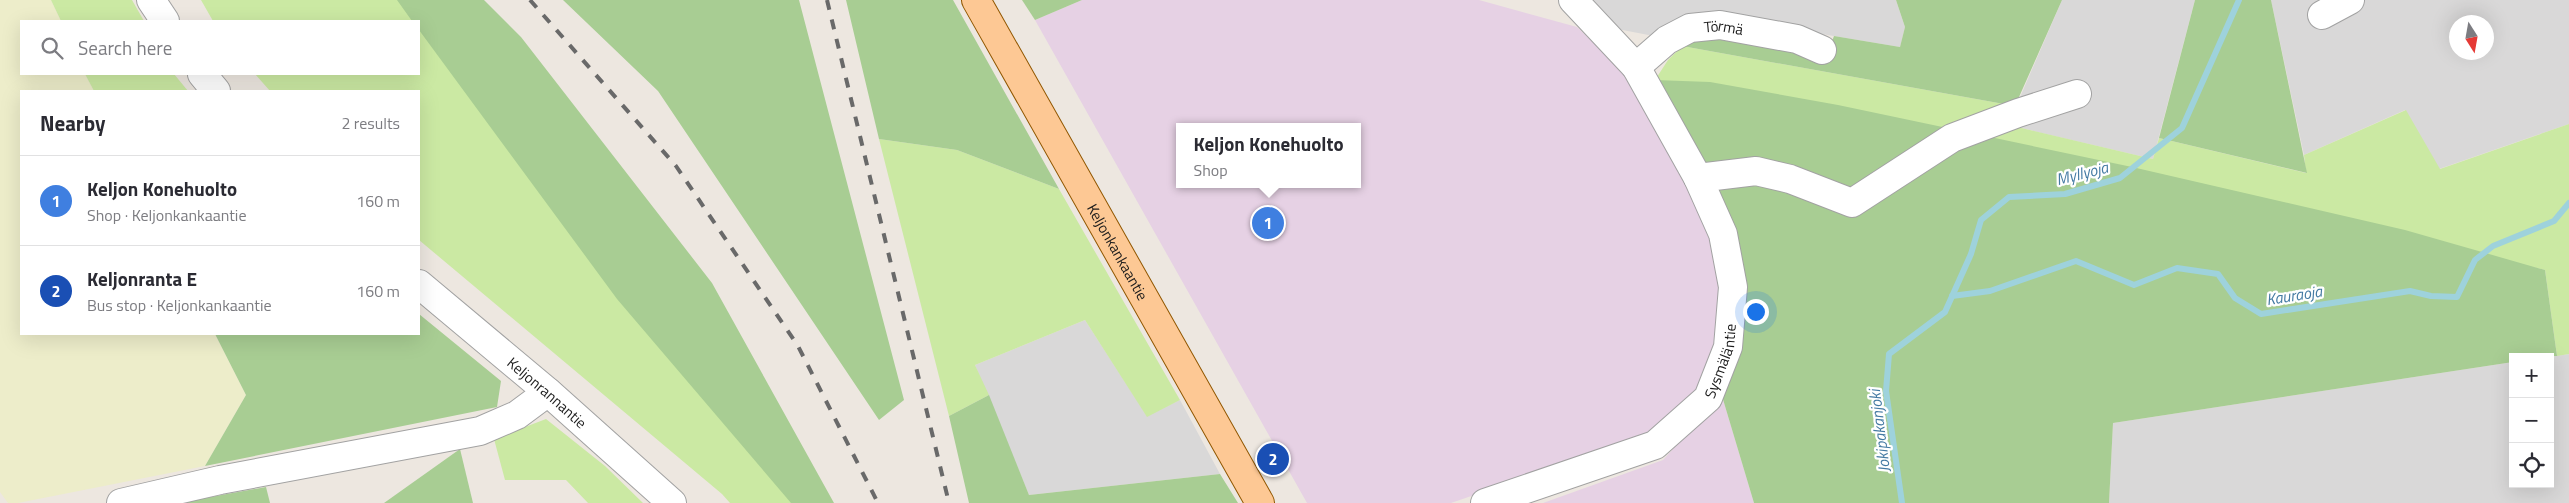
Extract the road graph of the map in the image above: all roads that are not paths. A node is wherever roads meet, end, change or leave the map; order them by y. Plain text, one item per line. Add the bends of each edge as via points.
1 (151, 0) edge
2 (976, 0) edge
3 (1573, 0) edge
4 (2350, 0) edge
5 (2322, 16) dead end
6 (164, 20) edge
7 (1822, 50) dead end
8 (1636, 67) junction
9 (203, 75) edge
10 (215, 90) edge
11 (2077, 94) dead end
12 (1698, 178) junction
13 (420, 285) edge
14 (548, 392) junction
15 (168, 497) edge
16 (122, 503) edge
17 (672, 503) edge
18 (1260, 503) edge
19 (1485, 503) edge

1 - 6 street
2 - 18 main road, Keljonkankaantie
3 - 8 street, Sysmäläntie
4 - 5 street
7 - 8 street, Törmä via 1797,39 1720,25 1682,32 1667,40
8 - 12 street, Sysmäläntie
9 - 10 street
11 - 12 street via 1952,138 1852,202 1790,179 1756,171
12 - 19 street, Sysmäläntie via 1723,234 1732,287 1728,347 1708,398 1655,445
13 - 14 street, Keljonrannantie
14 - 15 street via 517,415 480,431
14 - 17 street, Keljonrannantie
15 - 16 street

